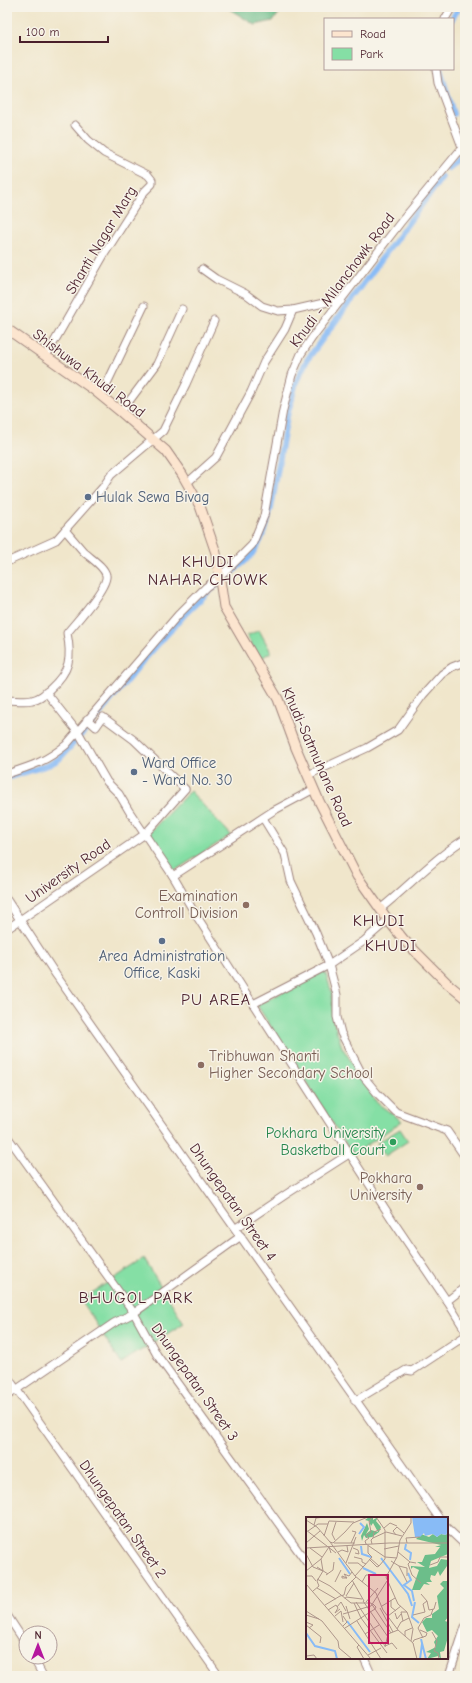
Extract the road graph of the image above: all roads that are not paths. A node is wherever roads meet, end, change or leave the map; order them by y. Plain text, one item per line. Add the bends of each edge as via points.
1 (452, 7) edge
2 (446, 18) edge
3 (436, 70) edge
4 (75, 125) dead end
5 (463, 152) edge
6 (202, 269) dead end
7 (341, 301) junction
8 (144, 306) dead end
9 (182, 309) dead end
10 (294, 310) junction
11 (214, 321) dead end
12 (7, 329) edge
13 (46, 356) junction
14 (101, 396) junction
15 (121, 412) junction
16 (153, 441) junction
17 (187, 483) junction
18 (65, 530) junction
19 (7, 562) edge
20 (220, 582) junction
21 (464, 664) edge
22 (46, 692) junction
23 (7, 700) edge
24 (87, 719) junction
25 (77, 731) junction
26 (7, 774) edge
27 (308, 775) junction
28 (314, 789) junction
29 (263, 818) junction
30 (145, 834) junction
31 (465, 839) edge
32 (174, 876) junction
33 (7, 900) edge
34 (380, 909) junction
35 (20, 920) junction
36 (388, 920) junction
37 (7, 929) edge
38 (329, 965) junction
39 (465, 998) edge
40 (253, 1004) junction
41 (7, 1136) edge
42 (349, 1154) junction
43 (465, 1157) edge
44 (236, 1228) junction
45 (241, 1236) junction
46 (465, 1287) edge
47 (447, 1301) junction
48 (134, 1313) junction
49 (465, 1330) edge
50 (465, 1336) edge
51 (7, 1376) edge
52 (16, 1389) junction
53 (7, 1396) edge
54 (355, 1400) junction
55 (438, 1517) edge
56 (448, 1529) edge
57 (465, 1545) edge
58 (306, 1562) edge
59 (7, 1615) edge
60 (465, 1627) edge
61 (18, 1632) edge
62 (364, 1659) edge
63 (37, 1665) edge
64 (43, 1676) edge
65 (219, 1676) edge
66 (372, 1676) edge
67 (449, 1676) edge

1 - 2 street
3 - 5 street via 438,83
4 - 13 street, Shanti Nagar Marg via 104,153 148,175 152,184 144,192 105,253
5 - 7 street, Khudi - Milanchowk Road via 400,223
6 - 10 street via 262,306 278,311
7 - 10 street
7 - 20 street, Khudi - Milanchowk Road via 301,354 292,375 283,410 264,516 252,545
8 - 14 street
9 - 15 street via 157,364
10 - 17 street via 264,362 216,457
11 - 16 street via 163,431
12 - 13 main road, Shishuwa Khudi Road
13 - 14 main road, Shishuwa Khudi Road
14 - 15 main road, Shishuwa Khudi Road
15 - 16 main road, Shishuwa Khudi Road
16 - 17 main road, Shishuwa Khudi Road via 166,451
16 - 18 street via 111,476
17 - 20 main road, Khudi-Satmuhane Road via 200,506 216,552
18 - 19 street via 56,540
18 - 22 street via 102,568 106,582 89,608 67,633 69,664 60,680
20 - 24 street, Khudi - Milanchowk Road via 206,587 178,615
20 - 27 main road, Khudi-Satmuhane Road via 224,607 278,699
21 - 27 street via 452,667 442,674 422,695 398,730
22 - 23 street via 33,700
22 - 25 street
24 - 25 street, Khudi - Milanchowk Road
24 - 30 street, University Road via 96,727 103,717 139,745 185,789
25 - 26 street, Khudi - Milanchowk Road via 66,745 50,758
25 - 30 street via 107,782 119,794
27 - 28 main road, Khudi-Satmuhane Road
28 - 29 street
28 - 34 main road, Khudi-Satmuhane Road via 357,876
29 - 32 street
29 - 38 street via 285,854 290,881
30 - 32 street
30 - 35 street, University Road
31 - 34 street via 448,850 396,898
32 - 40 street
33 - 35 street, Dhungepatan Street 4
34 - 36 main road, Khudi-Satmuhane Road
35 - 37 street, University Road
35 - 44 street, Dhungepatan Street 4
36 - 38 street via 364,941
36 - 39 main road, Khudi-Satmuhane Road via 418,954
38 - 40 street
38 - 43 street via 337,995 337,1017 341,1033 363,1076 396,1112 447,1131
40 - 42 street
41 - 48 street, Dhungepatan Street 3
42 - 44 street
42 - 47 street
44 - 45 street, Dhungepatan Street 4
45 - 48 street
45 - 54 street, Dhungepatan Street 4
46 - 47 street
47 - 49 street
48 - 52 street via 114,1323
48 - 58 street, Dhungepatan Street 3 via 157,1355
50 - 54 street via 412,1371 406,1370
51 - 52 street, Dhungepatan Street 2
52 - 53 street
52 - 65 street, Dhungepatan Street 2
54 - 55 street, Dhungepatan Street 4
56 - 57 street
59 - 61 street
60 - 67 street
62 - 66 street
63 - 64 street

